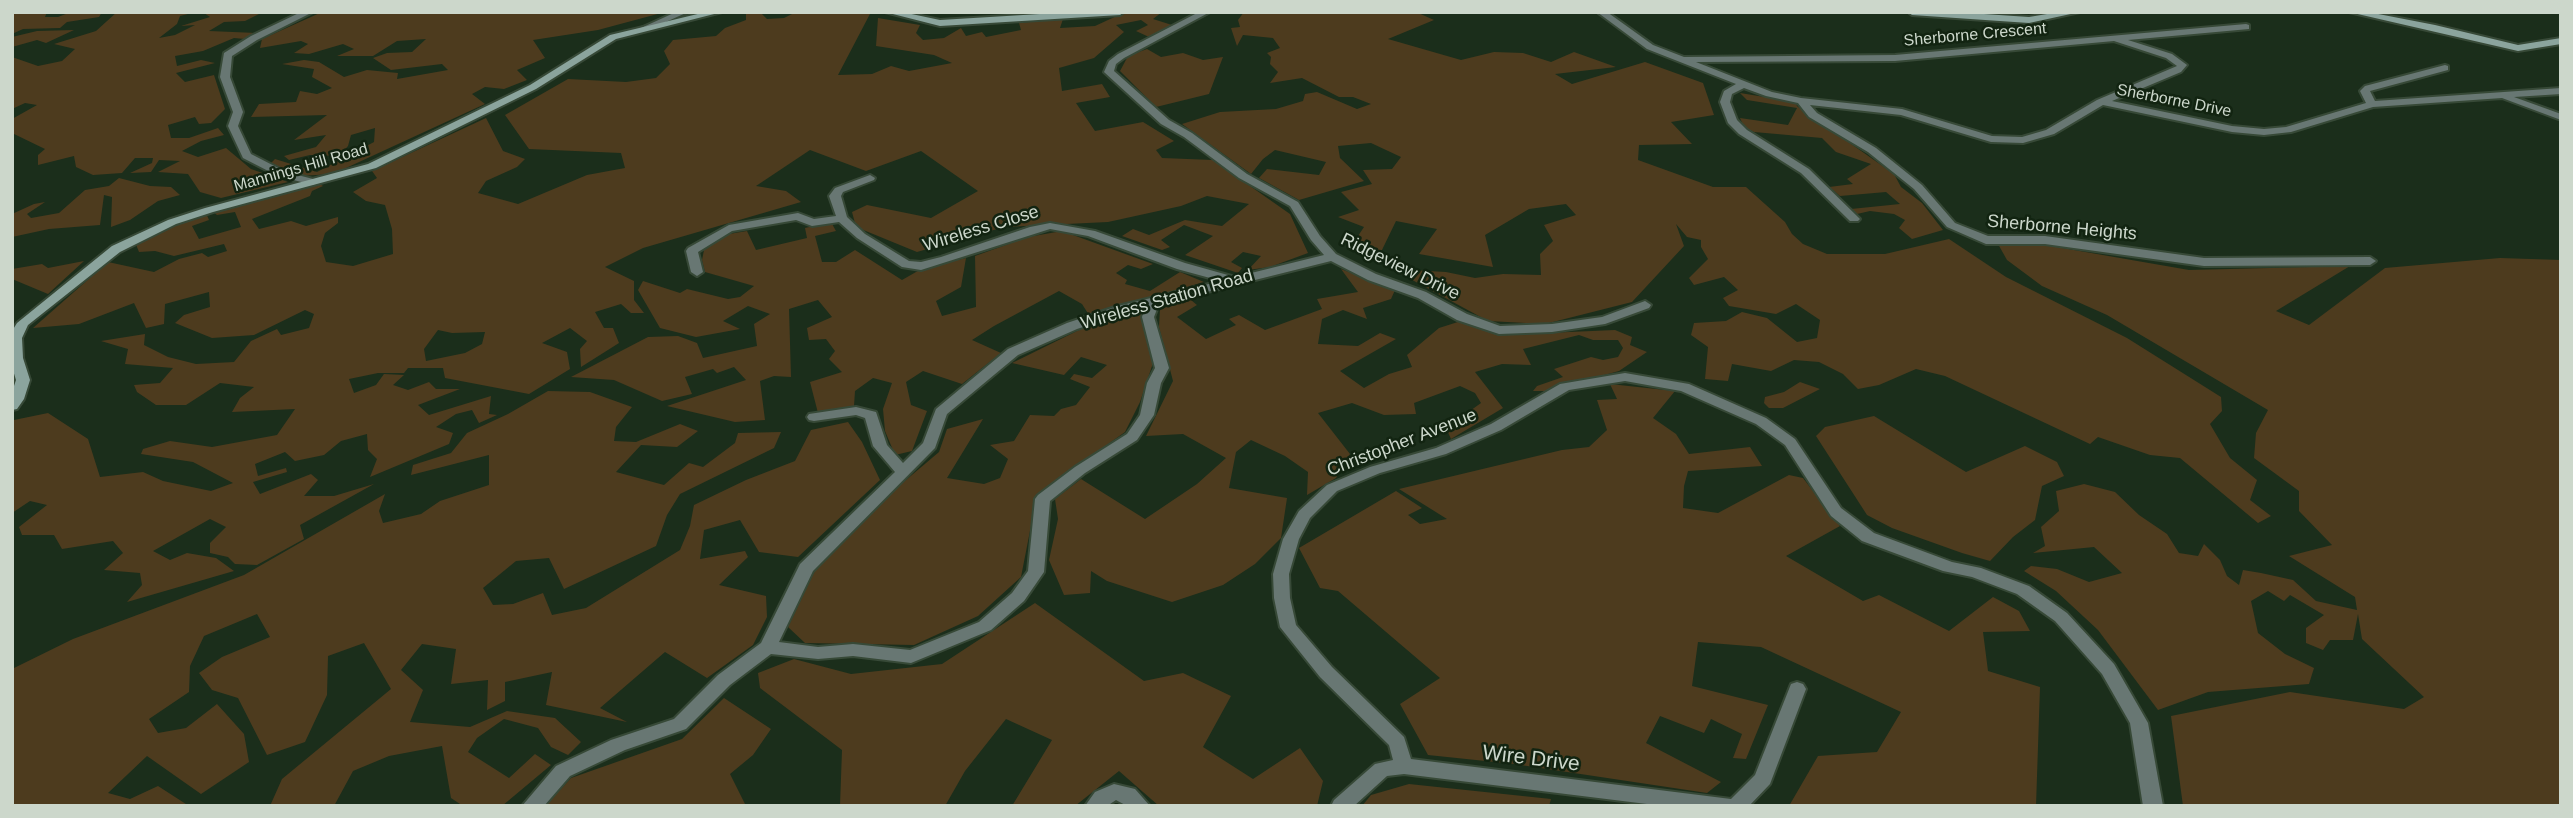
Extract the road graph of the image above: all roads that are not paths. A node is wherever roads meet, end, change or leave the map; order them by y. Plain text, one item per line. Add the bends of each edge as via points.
1 (309, 12) edge
2 (684, 12) edge
3 (718, 12) edge
4 (889, 12) edge
5 (1120, 12) edge
6 (1206, 12) edge
7 (1601, 12) edge
8 (1912, 12) edge
9 (2076, 12) edge
10 (2353, 12) edge
11 (2246, 27) dead end
12 (645, 28) junction
13 (2112, 38) junction
14 (2561, 41) edge
15 (1676, 58) junction
16 (2445, 68) dead end
17 (1742, 85) junction
18 (2561, 91) edge
19 (2503, 96) junction
20 (1801, 101) junction
21 (2101, 102) junction
22 (2372, 104) junction
23 (2561, 117) edge
24 (870, 178) dead end
25 (313, 182) junction
26 (842, 218) junction
27 (1854, 219) dead end
28 (1332, 257) junction
29 (2370, 261) dead end
30 (697, 272) dead end
31 (1235, 281) junction
32 (1154, 300) junction
33 (1646, 305) dead end
34 (13, 339) edge
35 (12, 406) edge
36 (814, 417) dead end
37 (904, 473) junction
38 (768, 648) junction
39 (1797, 689) dead end
40 (1404, 766) junction
41 (532, 806) edge
42 (1094, 806) edge
43 (1140, 806) edge
44 (1341, 806) edge
45 (1729, 806) edge
46 (1737, 806) edge
47 (2154, 806) edge

1 - 25 street via 227,55 225,77 238,112 233,126 247,156 282,174
2 - 12 street
3 - 12 main road, Mannings Hill Road
4 - 5 main road via 940,23
6 - 28 street, Ridgeview Drive via 1121,55 1109,72 1165,122 1243,176 1294,204
7 - 15 street, Sherborne Drive via 1632,36
8 - 9 main road via 2028,20
10 - 14 main road via 2518,48
11 - 13 street
12 - 25 main road, Mannings Hill Road via 598,44 533,87 423,143 372,166
13 - 15 street, Sherborne Crescent via 1850,60
13 - 21 street, Sherborne Crescent via 2169,56 2182,65
15 - 17 street, Sherborne Drive
16 - 22 street via 2368,88 2364,91
17 - 20 street, Sherborne Drive
17 - 27 street via 1727,93 1725,102 1732,121 1805,171
18 - 19 street, Sherborne Drive
19 - 22 street, Sherborne Drive
19 - 23 street
20 - 21 street, Sherborne Drive via 1902,112 1991,139 2023,140 2050,132
20 - 29 street, Sherborne Heights via 1814,115 1872,150 1918,187 1951,225 1986,240 2045,240 2203,262
21 - 22 street, Sherborne Drive via 2263,132 2287,130
24 - 26 street via 835,195
25 - 34 main road, Mannings Hill Road via 172,222 116,249 23,323
26 - 30 street via 812,223 798,216 729,228 692,251
26 - 31 street, Wireless Close via 861,236 906,264 921,266 945,260 1050,226 1091,233
28 - 31 street, Wireless Station Road
28 - 33 street, Ridgeview Drive via 1499,330 1605,320
31 - 32 street, Wireless Station Road
32 - 37 street, Wireless Station Road via 1013,352 941,412 930,445
32 - 38 street via 1148,317 1162,368 1147,415 1132,437 1043,499 1036,572 1018,597 985,626 911,657
34 - 35 main road, Mannings Hill Road via 23,380
36 - 37 street via 856,411 871,415 880,446
37 - 38 street, Wireless Station Road via 806,568
38 - 41 street, Wireless Station Road via 724,680 680,724 618,745 564,771
39 - 46 street via 1763,779
40 - 44 street, Wire Drive via 1382,769
40 - 45 street, Wire Drive
40 - 47 street, Christopher Avenue via 1396,743 1288,627 1282,575 1291,539 1309,509 1332,488 1496,428 1565,387 1625,377 1684,387 1761,421 1790,442 1836,513 1868,537 2023,590 2061,617 2108,669 2139,723
42 - 43 street via 1114,792 1128,795

